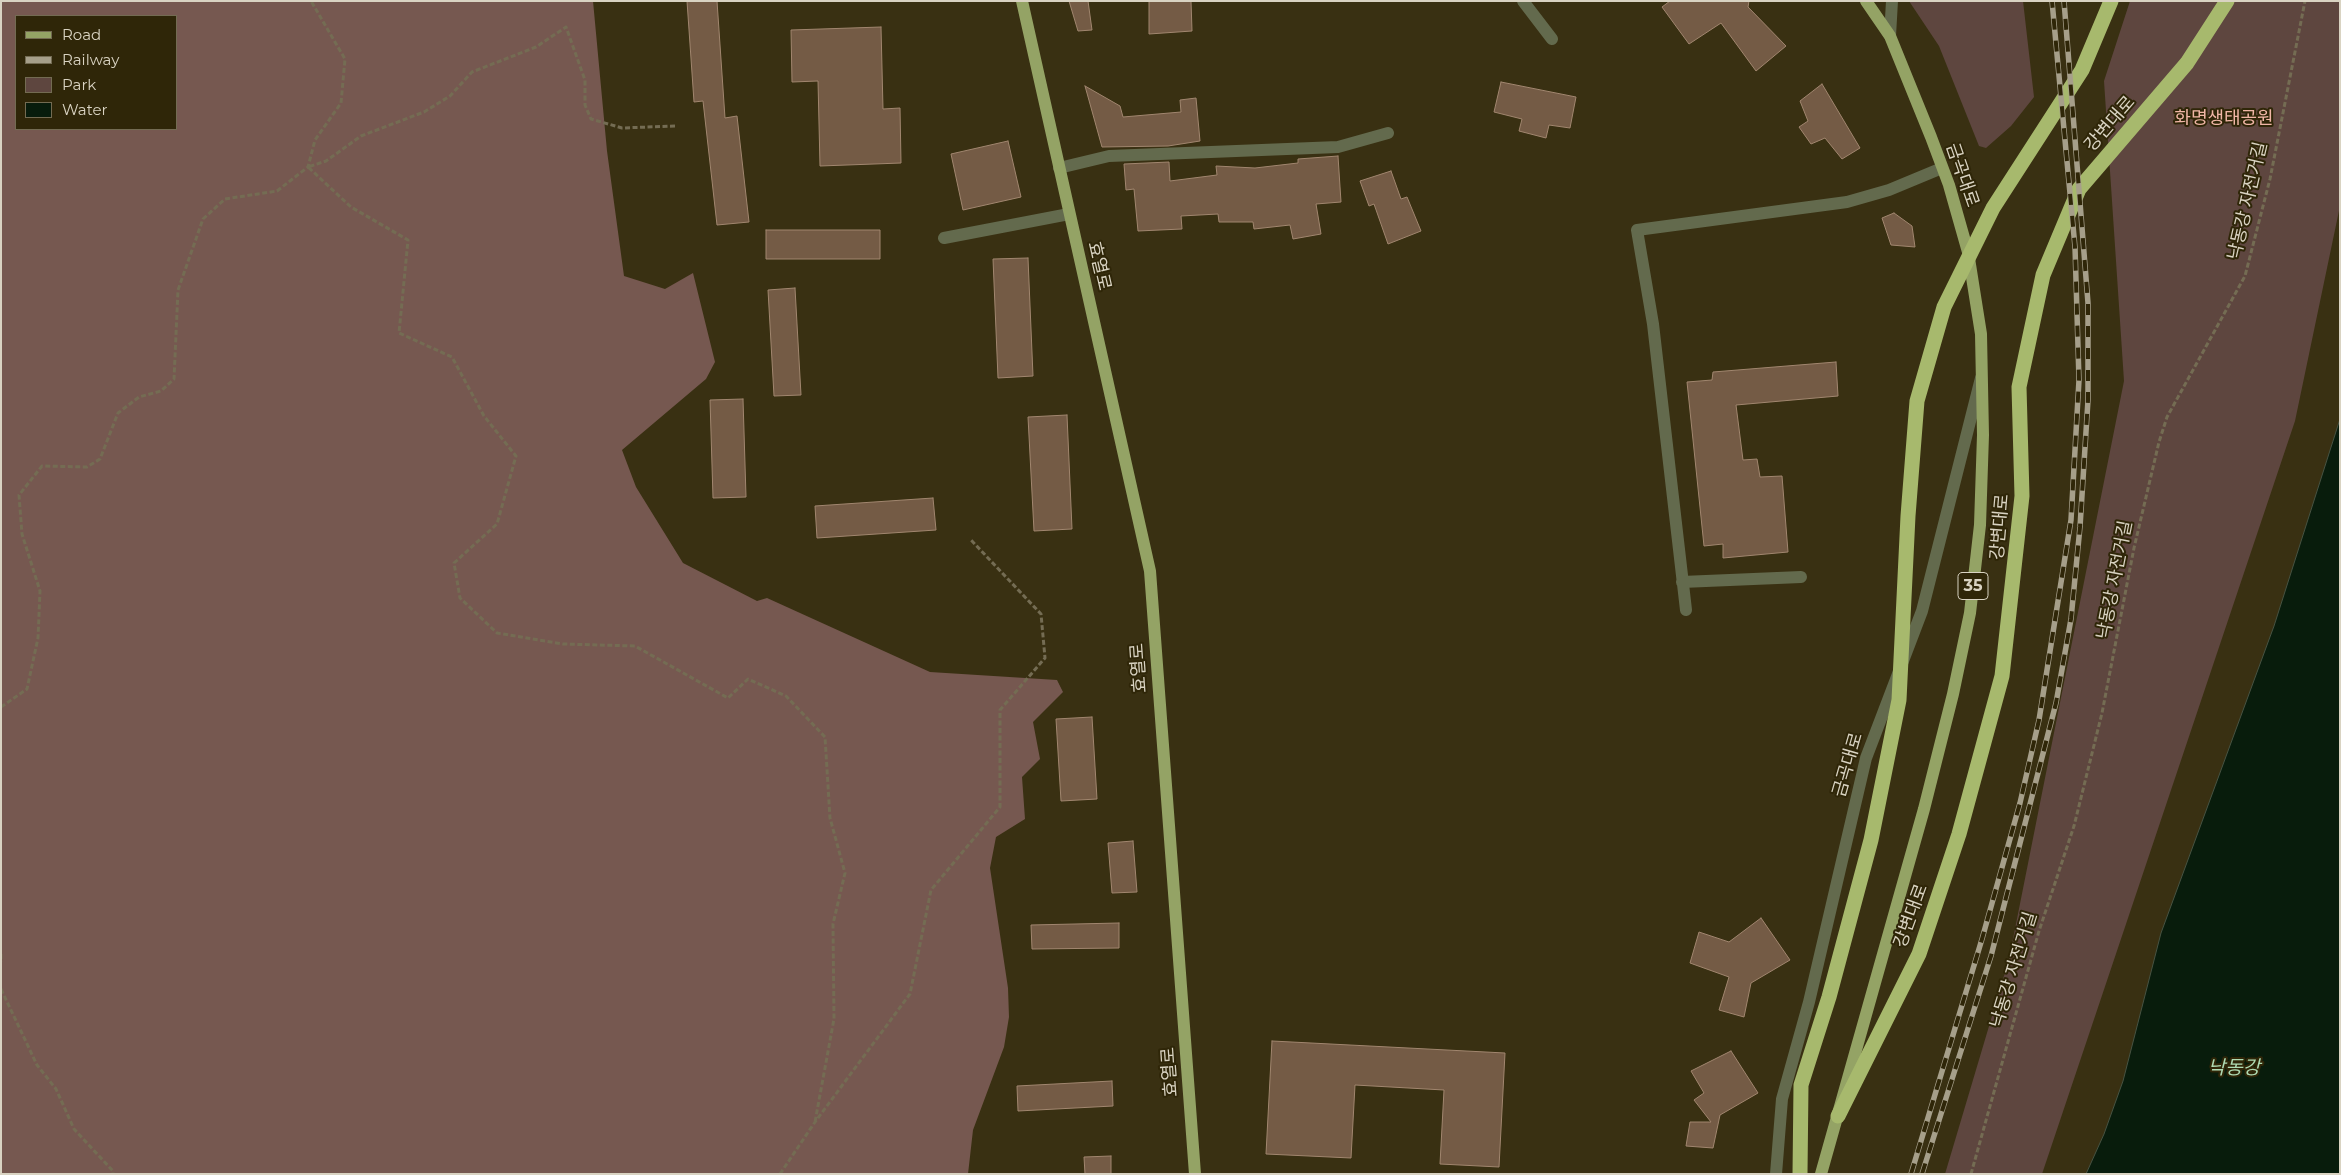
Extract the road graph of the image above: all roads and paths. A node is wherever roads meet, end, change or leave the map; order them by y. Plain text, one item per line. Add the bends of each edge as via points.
1 (311, 1) edge
2 (1022, 1) edge
3 (1523, 1) edge
4 (1866, 1) edge
5 (1892, 1) edge
6 (2111, 1) edge
7 (2227, 1) edge
8 (2305, 1) edge
9 (1890, 36) junction
10 (1552, 39) dead end
11 (675, 126) dead end
12 (1388, 133) dead end
13 (308, 167) junction
14 (1059, 168) junction
15 (1942, 168) junction
16 (1069, 214) junction
17 (944, 238) dead end
18 (1982, 373) junction
19 (971, 540) dead end
20 (1801, 578) dead end
21 (1682, 582) junction
22 (1686, 610) dead end
23 (1, 707) edge
24 (1, 954) edge
25 (1, 962) edge
26 (1, 989) edge
27 (1838, 1116) junction
28 (815, 1122) junction
29 (113, 1174) edge
30 (780, 1174) edge
31 (1196, 1174) edge
32 (1776, 1174) edge
33 (1800, 1174) edge
34 (1821, 1174) edge
35 (1971, 1174) edge

1 - 13 path via 345,59 341,103 315,140
2 - 14 main road, 효열로
3 - 10 street
4 - 9 main road, 금곡대로 / 35
5 - 9 street
6 - 33 highway via 2082,70 1993,208 1944,306 1917,401 1899,700 1871,840 1802,1085
7 - 27 highway, 강변대로 via 2187,63 2079,189 2043,275 2019,387 2022,496 2002,676 1959,834 1919,954
8 - 35 path, 낙동강 자전거길 via 2270,179 2244,276 2168,417 2159,442 2134,548 2102,713 2074,826 2039,931
9 - 15 main road, 금곡대로 / 35
11 - 13 path via 622,128 591,119 585,105 584,80 566,27 536,47 472,72 450,96 424,112 361,136 326,160
12 - 14 street via 1338,146 1109,156
13 - 23 path via 277,191 225,199 203,219 178,290 174,379 161,391 139,396 118,413 100,459 87,467 42,466 19,495 22,534 40,591 38,638 27,689
13 - 28 path via 351,207 408,240 399,333 452,356 484,416 516,456 497,524 454,563 460,598 497,633 563,644 635,646 728,698 748,679 786,696 825,736 830,818 845,873 833,924 834,1020
14 - 16 main road, 효열로
15 - 18 main road, 금곡대로 / 35 via 1968,252 1981,334
15 - 21 street via 1889,190 1847,202 1637,230 1653,324
16 - 17 street
16 - 31 main road, 효열로 via 1150,571
18 - 27 main road, 금곡대로 / 35 via 1980,525 1970,613 1924,809
18 - 32 street, 금곡대로 via 1922,611 1866,758 1809,1002 1782,1098
19 - 28 path via 1041,614 1045,658 1000,710 1000,807 931,890 910,994
20 - 21 street
21 - 22 street
24 - 25 path
26 - 29 path via 37,1065 56,1090 74,1129
27 - 34 main road, 금곡대로 / 35
28 - 30 path

